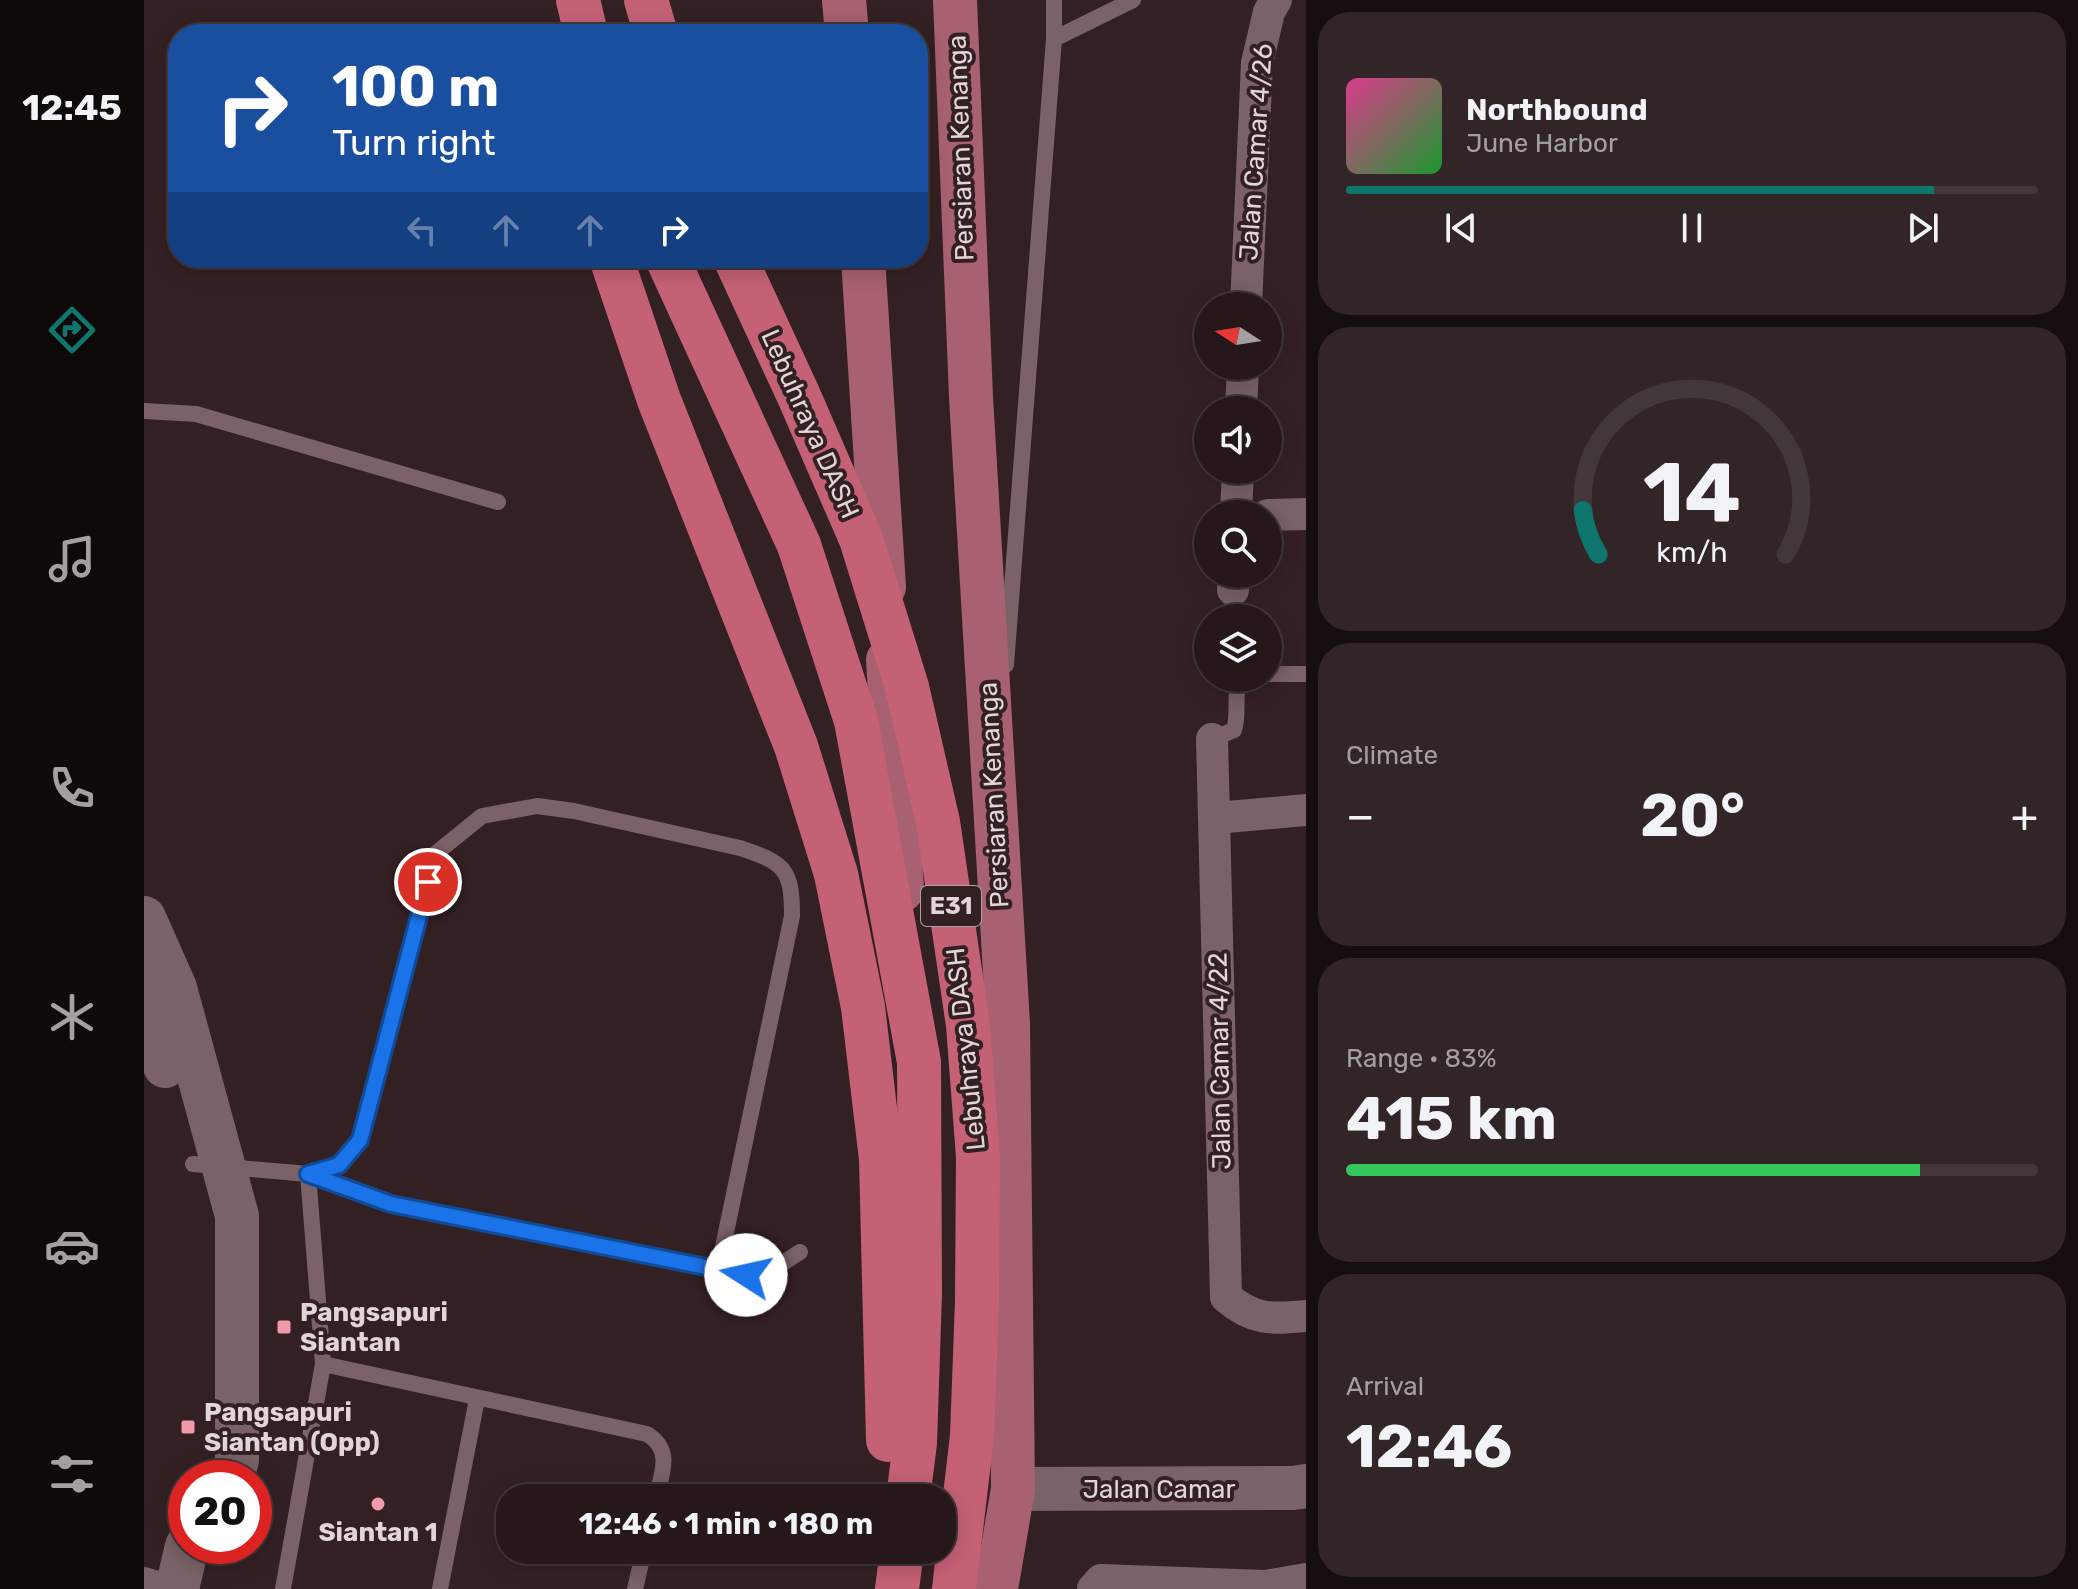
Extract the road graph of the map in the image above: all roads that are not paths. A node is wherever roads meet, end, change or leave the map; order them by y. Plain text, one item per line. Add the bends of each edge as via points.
1 (552, 0) edge
2 (578, 0) edge
3 (646, 0) edge
4 (844, 0) edge
5 (955, 0) edge
6 (1054, 0) edge
7 (1133, 0) edge
8 (1276, 0) edge
9 (556, 24) edge
10 (584, 24) edge
11 (653, 24) edge
12 (846, 24) edge
13 (1054, 39) junction
14 (614, 268) edge
15 (672, 268) edge
16 (740, 268) edge
17 (864, 268) edge
18 (1247, 292) edge
19 (144, 411) edge
20 (498, 502) dead end
21 (1306, 514) edge
22 (1282, 515) edge
23 (1282, 674) edge
24 (1306, 674) edge
25 (1237, 692) edge
26 (1212, 739) joint
27 (992, 758) junction
28 (1306, 810) edge
29 (1216, 818) junction
30 (144, 918) edge
31 (144, 993) edge
32 (208, 1165) junction
33 (308, 1174) junction
34 (800, 1252) dead end
35 (718, 1271) junction
36 (1306, 1316) edge
37 (323, 1364) junction
38 (477, 1399) junction
39 (210, 1460) edge
40 (237, 1460) edge
41 (659, 1484) edge
42 (895, 1484) edge
43 (896, 1484) edge
44 (899, 1484) edge
45 (1306, 1486) edge
46 (1013, 1489) junction
47 (183, 1564) edge
48 (212, 1564) edge
49 (641, 1564) edge
50 (884, 1564) edge
51 (900, 1564) edge
52 (1306, 1579) edge
53 (144, 1583) edge
54 (162, 1589) edge
55 (177, 1589) edge
56 (206, 1589) edge
57 (283, 1589) edge
58 (440, 1589) edge
59 (635, 1589) edge
60 (882, 1589) edge
61 (897, 1589) edge
62 (954, 1589) edge
63 (996, 1589) edge
64 (1093, 1589) edge

1 - 9 highway
2 - 10 highway
3 - 11 highway
4 - 12 main road
5 - 27 main road, Persiaran Kenanga
6 - 13 lane
7 - 13 lane
8 - 18 street, Jalan Camar 4/26 via 1257,63
13 - 27 lane via 1012,598 1000,728
14 - 42 highway via 664,414 796,746 836,874 863,1007 881,1159
15 - 44 highway, Lebuhraya DASH / E31 via 799,545 856,721 919,1062 915,1443
16 - 62 highway, Lebuhraya DASH / E31 via 861,539 907,687 938,822 968,1025 978,1157 972,1436
17 - 43 main road via 911,1040 909,1237
19 - 20 lane via 196,414
21 - 22 street
23 - 24 lane
25 - 26 lane via 1234,730
26 - 29 street, Jalan Camar 4/22
27 - 46 main road, Persiaran Kenanga via 1008,1024
28 - 29 street
29 - 36 street, Jalan Camar 4/22 via 1226,1297 1241,1310 1269,1319
30 - 32 street via 175,988
31 - 32 street
32 - 33 lane
32 - 39 street
32 - 40 street via 237,1216
33 - 35 lane via 391,1204
33 - 35 lane via 339,1165 360,1140 435,854 482,816 537,806 740,848 782,867 792,885 792,916
33 - 37 lane
34 - 35 lane via 769,1272
37 - 38 lane
37 - 57 lane
38 - 41 lane via 647,1434 663,1451
38 - 58 lane
45 - 46 street, Jalan Camar
46 - 63 main road, Persiaran Kenanga
47 - 55 street
48 - 56 street
49 - 59 lane
50 - 60 main road
51 - 61 highway
52 - 64 street via 1265,1586 1101,1580
53 - 54 street

